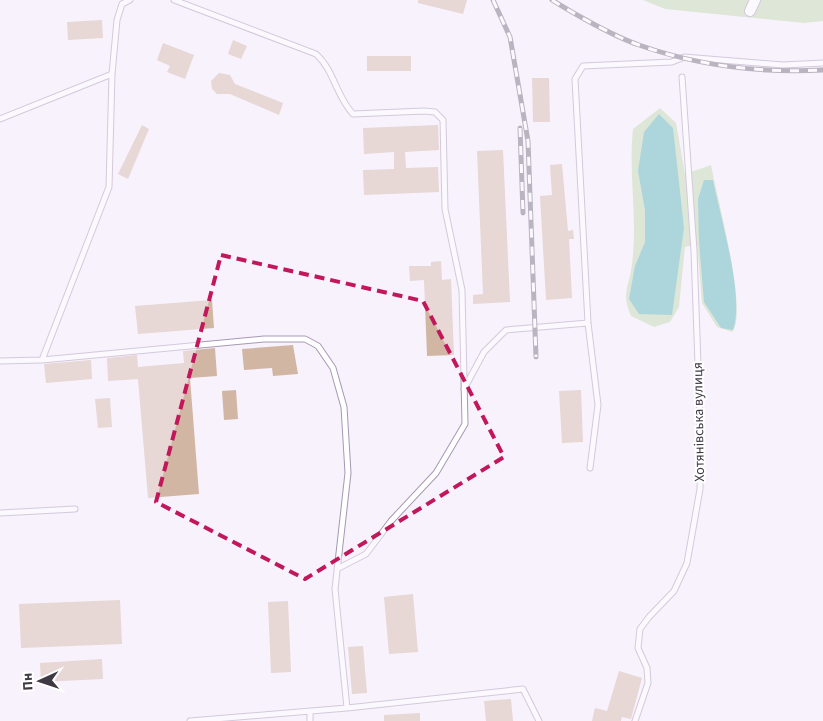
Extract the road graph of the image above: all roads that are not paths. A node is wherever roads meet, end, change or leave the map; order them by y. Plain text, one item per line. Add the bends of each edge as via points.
1 (130, 0) edge
2 (174, 0) edge
3 (755, 0) edge
4 (750, 11) dead end
5 (823, 63) edge
6 (112, 74) junction
7 (682, 77) dead end
8 (0, 119) edge
9 (588, 323) junction
10 (42, 360) junction
11 (0, 361) edge
12 (462, 391) junction
13 (590, 468) dead end
14 (74, 508) dead end
15 (0, 513) edge
16 (337, 569) junction
17 (347, 708) junction
18 (310, 711) junction
19 (190, 721) edge
20 (310, 721) edge
21 (539, 721) edge
22 (635, 721) edge

1 - 6 lane via 122,4 117,20
2 - 12 lane via 316,54 324,61 342,103 352,114 424,111 435,112 443,120 445,209 462,290
3 - 4 street
5 - 9 lane via 783,65 684,57 672,62 583,66 575,79
6 - 8 lane
6 - 10 lane via 109,187
7 - 22 lane, Хотянівська вулиця via 694,251 700,489 687,563 674,591 640,629 638,648 647,668 648,683
9 - 12 lane via 506,330 484,352
9 - 13 lane via 598,405
10 - 11 lane
10 - 16 lane via 264,339 305,339 318,346 332,368 344,407 348,473
12 - 16 lane via 464,424 436,473 391,521 366,554
14 - 15 lane
16 - 17 lane via 335,590
17 - 18 lane
17 - 21 lane via 523,689
18 - 19 lane
18 - 20 lane

